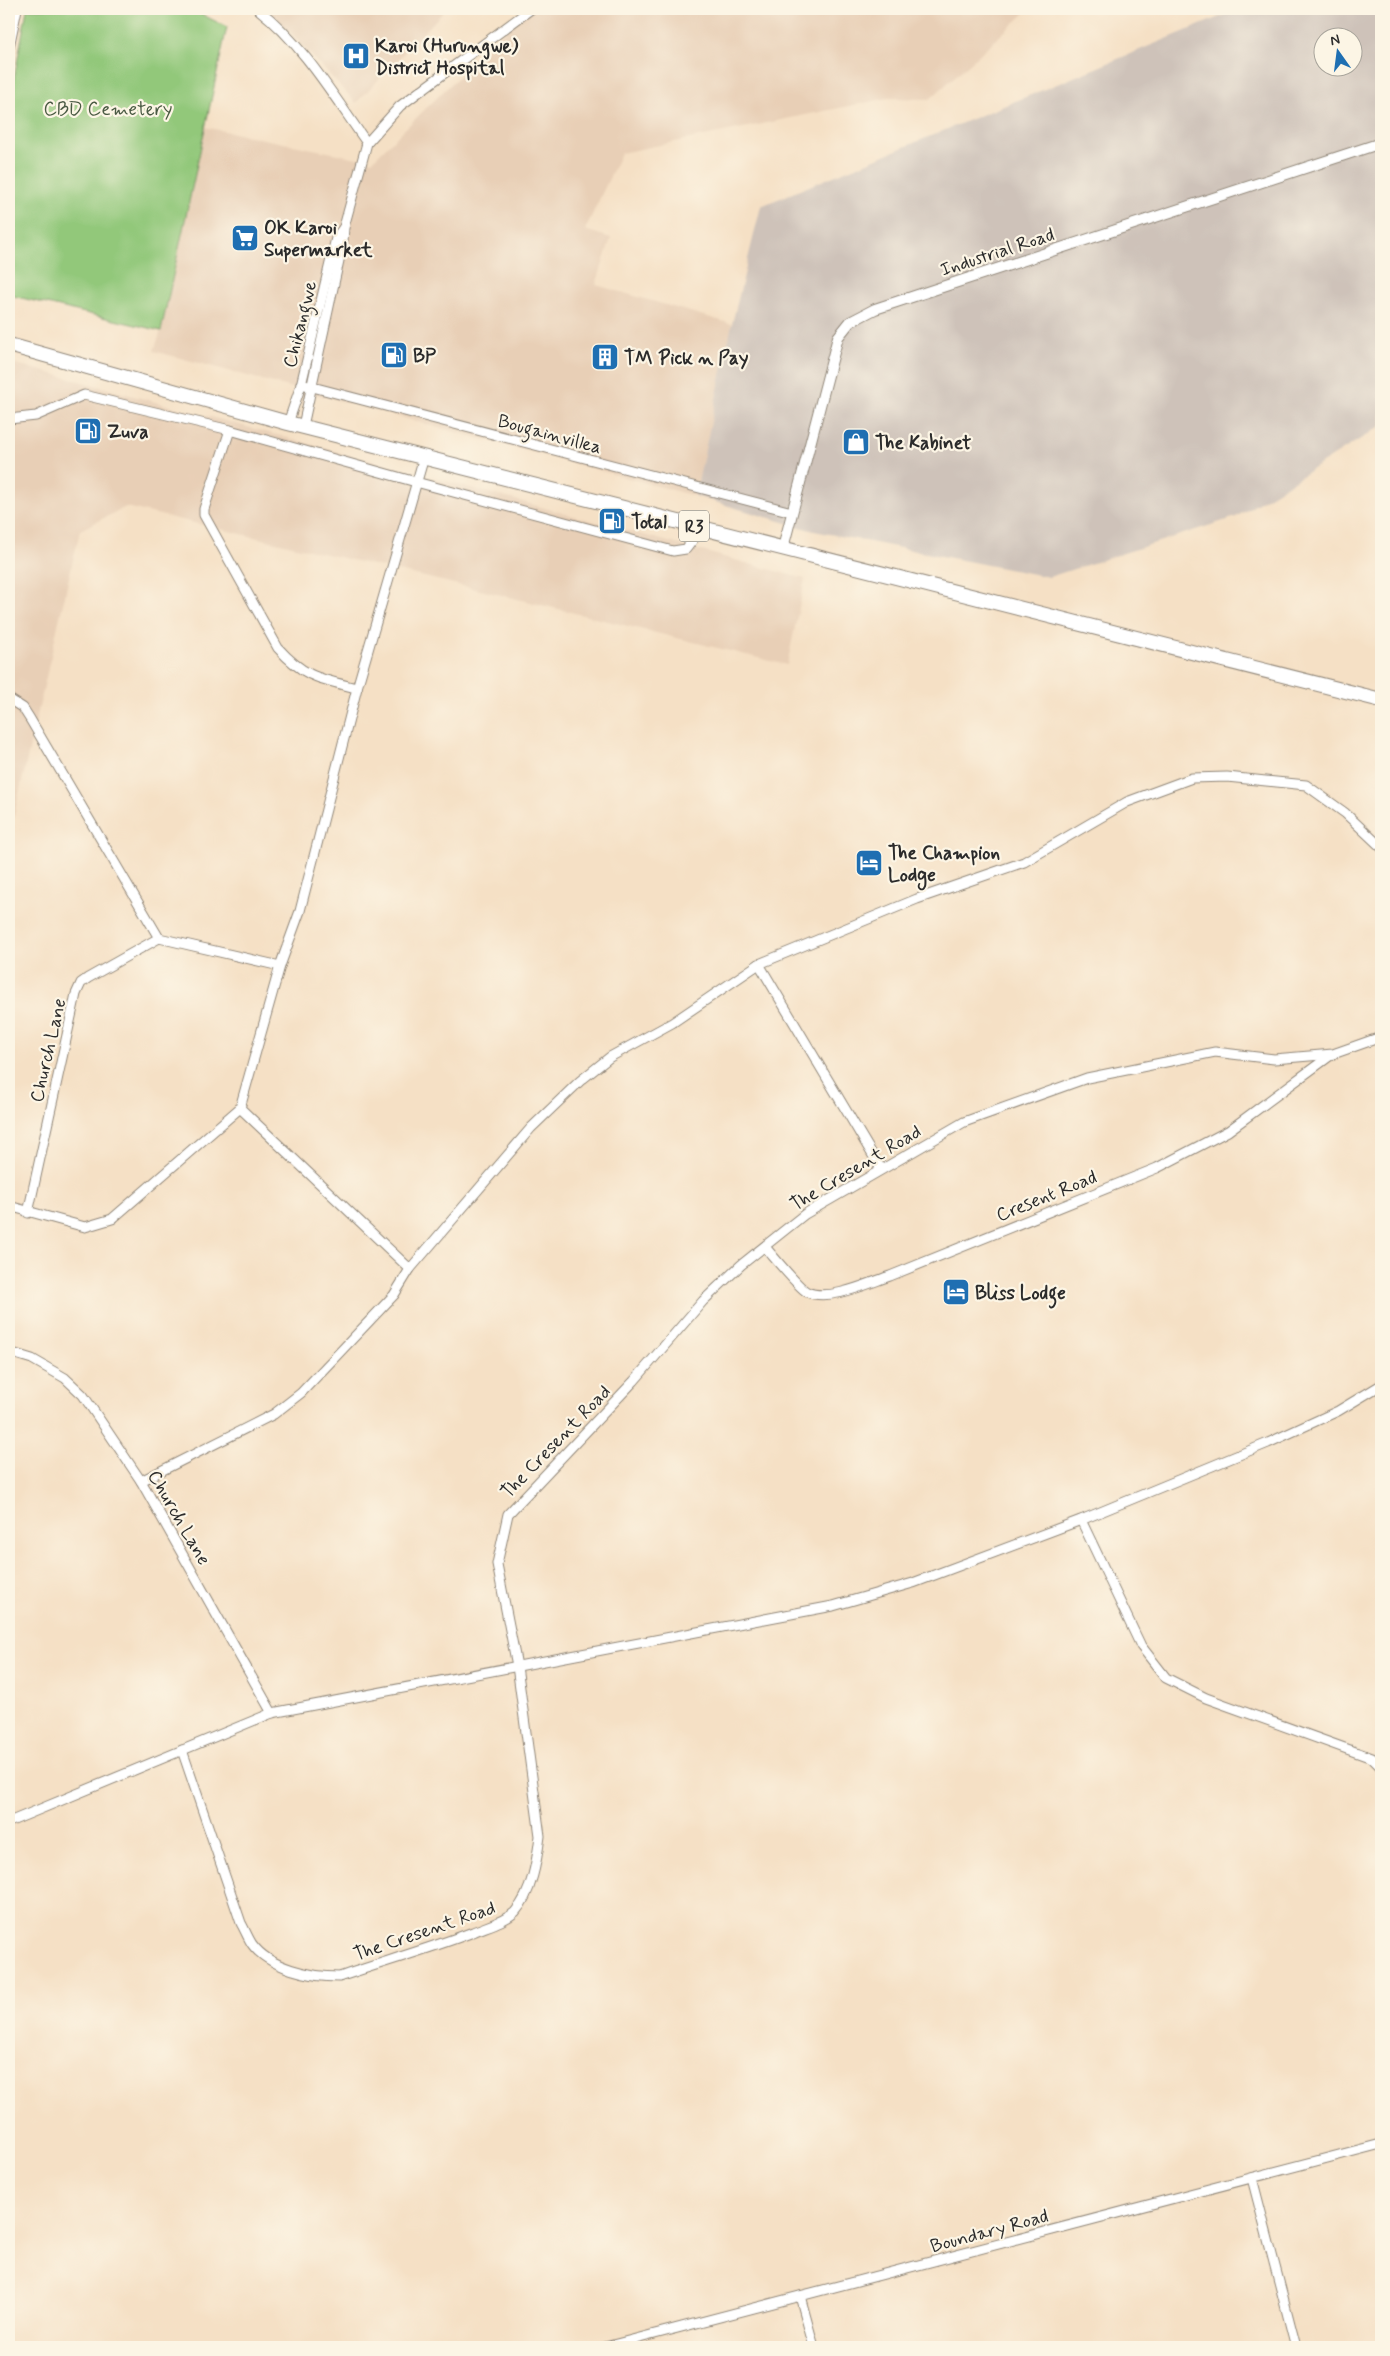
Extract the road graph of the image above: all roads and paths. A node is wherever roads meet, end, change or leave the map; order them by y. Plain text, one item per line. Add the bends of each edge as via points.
1 (17, 9) edge
2 (258, 9) edge
3 (531, 9) edge
4 (9, 47) edge
5 (367, 143) junction
6 (1381, 143) edge
7 (344, 227) junction
8 (9, 345) edge
9 (301, 384) junction
10 (311, 386) junction
11 (9, 419) edge
12 (288, 423) junction
13 (303, 426) junction
14 (230, 430) junction
15 (424, 457) junction
16 (416, 482) junction
17 (792, 512) junction
18 (702, 528) junction
19 (783, 548) junction
20 (357, 688) junction
21 (9, 700) edge
22 (1381, 700) edge
23 (1381, 847) edge
24 (159, 938) junction
25 (759, 964) junction
26 (280, 966) junction
27 (1381, 1037) edge
28 (1333, 1054) junction
29 (240, 1108) junction
30 (881, 1169) junction
31 (9, 1206) edge
32 (28, 1212) junction
33 (765, 1246) junction
34 (410, 1269) junction
35 (9, 1352) edge
36 (1381, 1385) edge
37 (141, 1481) junction
38 (1081, 1520) junction
39 (517, 1666) junction
40 (272, 1713) junction
41 (182, 1750) junction
42 (1381, 1767) edge
43 (9, 1822) edge
44 (1381, 2144) edge
45 (1252, 2178) junction
46 (800, 2296) junction
47 (605, 2347) edge
48 (814, 2347) edge
49 (1296, 2347) edge

1 - 4 street
2 - 5 street via 304,54
3 - 5 street via 400,106
5 - 7 street
6 - 17 street, Industrial Road via 874,309 850,322 838,337
7 - 9 street, Chikangwe via 336,238
7 - 10 street, Chikangwe
8 - 12 highway, R3
9 - 10 street, Bougainvillea
9 - 12 street, Chikangwe
10 - 13 street, Chikangwe
10 - 17 street, Bougainvillea
11 - 14 street via 36,416 84,395
12 - 13 highway, R3
13 - 15 highway, R3
14 - 16 street
14 - 20 street via 204,515 278,648 294,665 312,677
15 - 16 street
15 - 18 highway, R3
16 - 18 street via 674,551 686,549
16 - 20 street
17 - 19 street, Industrial Road
18 - 19 highway, R3
19 - 22 highway, R3
20 - 26 street via 300,911
21 - 24 street via 23,708
23 - 25 street via 1345,813 1306,785 1227,777 1192,778 1128,802 1024,862 917,898
24 - 26 street
24 - 32 street, Church Lane via 88,978 76,994
25 - 30 street
25 - 34 street via 672,1023 610,1057 580,1081 531,1128
26 - 29 street
27 - 28 street, The Cresent Road
28 - 30 street, The Cresent Road via 1274,1059 1215,1052 1087,1078 964,1122
28 - 33 street, Cresent Road via 1228,1132 1157,1168 890,1276 823,1296 806,1292
29 - 32 street via 112,1219 85,1227
29 - 34 street
30 - 33 street, The Cresent Road via 805,1214
31 - 32 street
33 - 39 street, The Cresent Road via 704,1301 634,1382 508,1514 498,1564
34 - 37 street via 394,1295 288,1404 227,1440
35 - 37 street, Church Lane via 32,1359 64,1378 83,1395
36 - 38 street via 1268,1444
37 - 40 street, Church Lane
38 - 39 street via 913,1583 833,1606
38 - 42 street via 1141,1646 1166,1678 1206,1698 1372,1758
39 - 40 street
39 - 41 street, The Cresent Road via 540,1836 537,1860 526,1892 515,1911 502,1920 338,1977 296,1970 271,1960 253,1945 241,1923
40 - 41 street
41 - 43 street
44 - 45 street, Boundary Road
45 - 46 street, Boundary Road
45 - 49 street
46 - 47 street, Boundary Road
46 - 48 street

